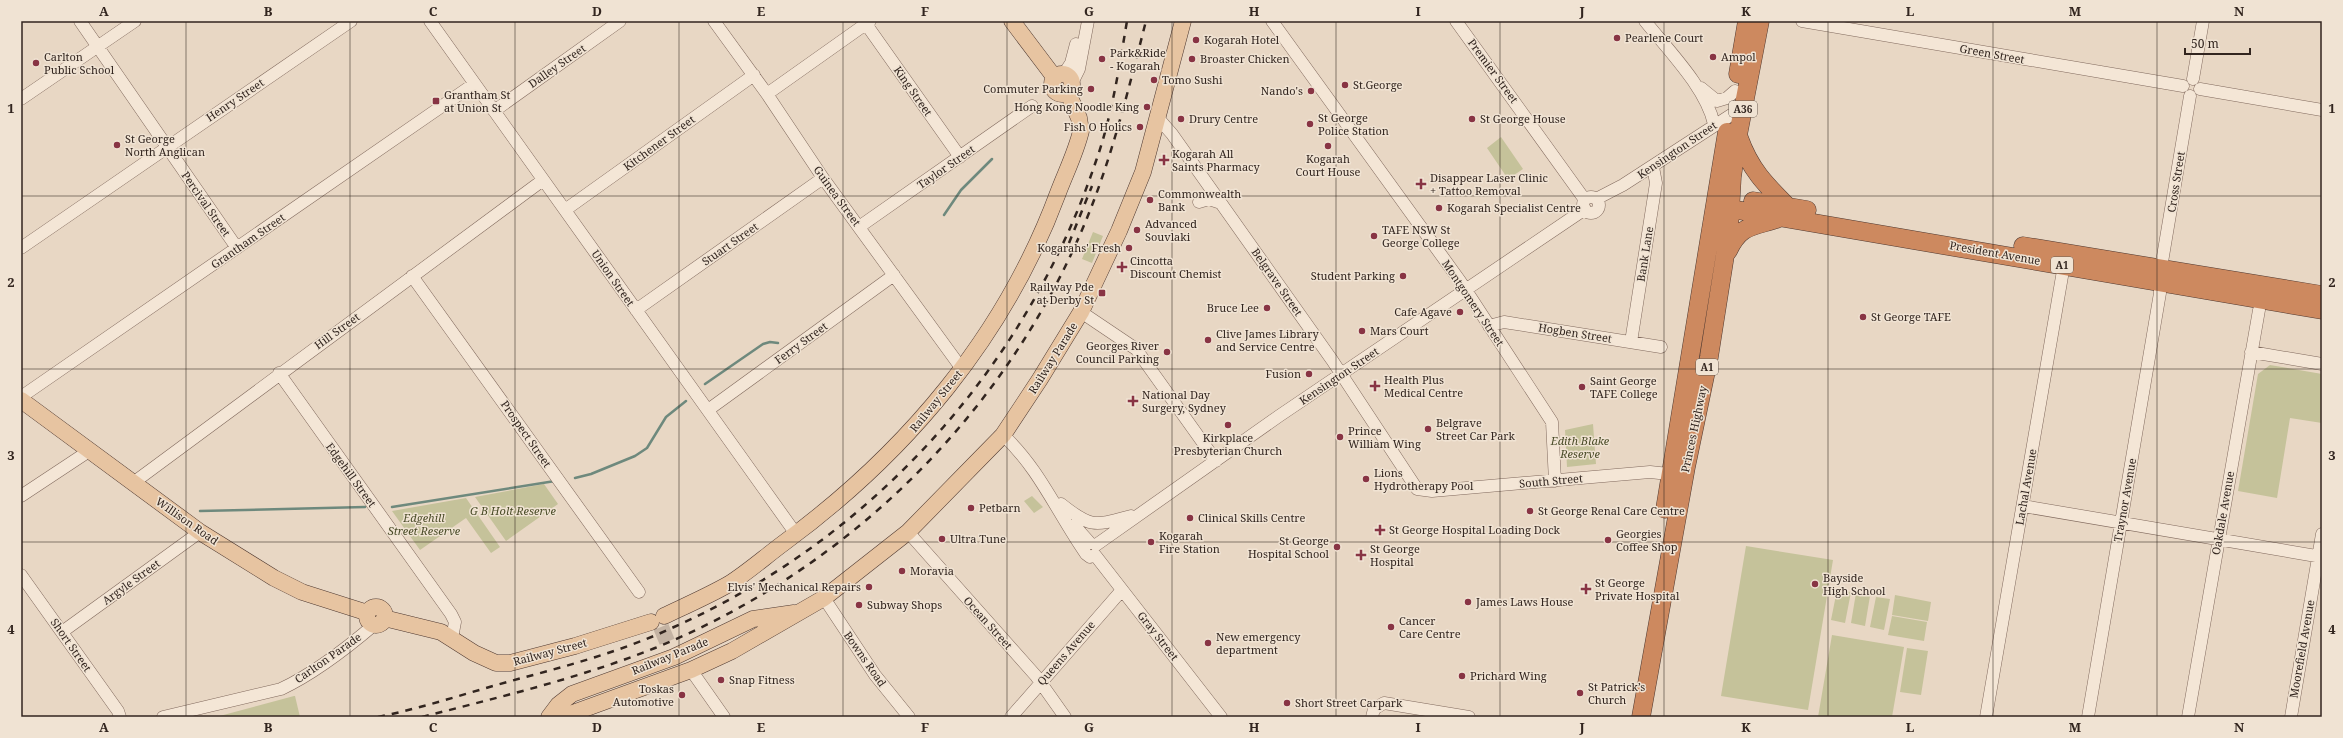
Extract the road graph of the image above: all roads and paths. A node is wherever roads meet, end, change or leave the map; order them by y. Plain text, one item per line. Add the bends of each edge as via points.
1 (80, 21) edge
2 (135, 21) edge
3 (351, 21) edge
4 (430, 21) edge
5 (620, 21) edge
6 (714, 21) edge
7 (1012, 21) edge
8 (1081, 21) edge
9 (1088, 21) edge
10 (1183, 21) edge
11 (1272, 21) edge
12 (1456, 21) edge
13 (1646, 21) edge
14 (1747, 21) edge
15 (1760, 21) edge
16 (1802, 21) edge
17 (2203, 21) edge
18 (868, 23) edge
19 (98, 47) junction
20 (754, 75) junction
21 (1691, 80) junction
22 (1065, 82) junction
23 (474, 84) junction
24 (2191, 90) junction
25 (1736, 91) junction
26 (767, 94) junction
27 (21, 99) edge
28 (1032, 106) dead end
29 (2322, 110) edge
30 (494, 111) junction
31 (1731, 115) junction
32 (1158, 118) junction
33 (1714, 124) junction
34 (1738, 135) junction
35 (167, 147) junction
36 (960, 157) junction
37 (1653, 167) junction
38 (823, 178) junction
39 (543, 180) junction
40 (1199, 202) dead end
41 (1724, 202) junction
42 (1221, 203) junction
43 (1591, 203) junction
44 (565, 210) junction
45 (1783, 213) junction
46 (859, 227) junction
47 (1992, 242) junction
48 (21, 248) edge
49 (237, 248) junction
50 (1725, 258) junction
51 (2065, 261) junction
52 (2161, 275) junction
53 (412, 276) junction
54 (894, 276) junction
55 (1466, 290) junction
56 (2322, 296) edge
57 (636, 310) junction
58 (2259, 310) dead end
59 (2322, 310) edge
60 (1081, 312) junction
61 (1489, 326) junction
62 (1630, 342) junction
63 (1661, 347) dead end
64 (2251, 352) junction
65 (2322, 364) edge
66 (962, 369) junction
67 (279, 373) junction
68 (1341, 374) junction
69 (21, 397) edge
70 (21, 400) edge
71 (708, 410) junction
72 (1003, 435) junction
73 (89, 451) junction
74 (1216, 460) junction
75 (1678, 475) junction
76 (1555, 481) junction
77 (133, 483) junction
78 (1045, 486) junction
79 (1418, 489) joint
80 (21, 496) edge
81 (1061, 504) junction
82 (2023, 506) junction
83 (1142, 512) junction
84 (2121, 523) junction
85 (200, 532) junction
86 (908, 532) junction
87 (796, 534) junction
88 (2322, 534) edge
89 (2219, 539) junction
90 (1091, 549) junction
91 (2320, 557) edge
92 (21, 575) edge
93 (1122, 590) junction
94 (639, 592) dead end
95 (824, 598) junction
96 (799, 612) junction
97 (376, 618) junction
98 (746, 622) junction
99 (62, 632) junction
100 (766, 632) junction
101 (452, 638) junction
102 (691, 670) junction
103 (1040, 684) junction
104 (1374, 712) edge
105 (120, 717) edge
106 (163, 717) edge
107 (549, 717) edge
108 (562, 717) edge
109 (724, 717) edge
110 (908, 717) edge
111 (1011, 717) edge
112 (1065, 717) edge
113 (1221, 717) edge
114 (1468, 717) edge
115 (1628, 717) edge
116 (1641, 717) edge
117 (1986, 717) edge
118 (2088, 717) edge
119 (2188, 717) edge
120 (2291, 717) edge

1 - 19 street, Percival Street
2 - 19 street
3 - 35 street, Henry Street
4 - 23 street, Union Street
5 - 30 street, Dalley Street
6 - 20 street, Guinea Street
7 - 22 main road, Railway Street
8 - 22 street
9 - 22 street via 1079,69
10 - 32 main road, Railway Parade
11 - 55 street, Montgomery Street
12 - 43 street, Premier Street
13 - 21 street
14 - 25 highway, Princes Highway / A36
15 - 34 highway, Princes Highway / A36
16 - 24 street, Green Street
17 - 24 street via 2194,79 2186,81
18 - 26 street
18 - 36 street, King Street
19 - 27 street
19 - 35 street, Percival Street
20 - 26 street, Guinea Street
20 - 44 street, Kitchener Street
21 - 25 street via 1717,101 1727,98
21 - 33 street via 1712,115
22 - 66 main road, Railway Street via 1079,118 1081,131 1050,214 1024,271
23 - 30 street, Union Street
23 - 49 street, Grantham Street
24 - 29 street, Green Street
24 - 52 street, Cross Street
25 - 31 highway, Princes Highway / A36
26 - 38 street, Guinea Street
28 - 36 street, Taylor Street
30 - 39 street, Union Street
31 - 33 street, Kensington Street
31 - 41 highway, Princes Highway / A36
32 - 42 street, Belgrave Street
32 - 60 main road, Railway Parade via 1137,189
33 - 37 street, Kensington Street
34 - 41 highway, Princes Highway / A36
34 - 45 highway via 1747,158
35 - 48 street, Henry Street
35 - 49 street, Percival Street
36 - 46 street, Taylor Street
37 - 43 street, Kensington Street
37 - 62 street, Bank Lane via 1656,183
38 - 46 street, Guinea Street
38 - 57 street, Stuart Street
39 - 44 street, Union Street
39 - 53 street, Hill Street
40 - 42 street via 1209,199
41 - 45 highway, President Avenue / A1 via 1765,214
41 - 50 highway, Princes Highway / A1
41 - 75 highway, Princes Highway / A1
42 - 68 street, Belgrave Street
43 - 55 street, Kensington Street
44 - 57 street, Union Street
45 - 47 highway, President Avenue / A1
45 - 50 highway, A1 via 1751,225 1739,233
45 - 51 highway, President Avenue / A1 via 1801,220
46 - 54 street, Guinea Street
47 - 51 highway, President Avenue / A1
47 - 52 highway, President Avenue / A1
49 - 69 street, Grantham Street
50 - 75 highway, Princes Highway / A1 via 1705,378
51 - 52 highway, President Avenue / A1
51 - 82 street, Lachal Avenue
52 - 56 highway, President Avenue / A1
52 - 59 highway, President Avenue / A1
52 - 84 street, Traynor Avenue
53 - 67 street, Hill Street
53 - 94 street, Prospect Street
54 - 66 street, Guinea Street
54 - 71 street, Ferry Street
55 - 61 street, Montgomery Street
55 - 68 street, Kensington Street
57 - 71 street, Union Street
58 - 64 street, Oakdale Avenue
60 - 72 main road, Railway Parade
60 - 74 street via 1136,349
61 - 62 street, Hogben Street via 1504,322
61 - 76 street, Montgomery Street via 1552,422
62 - 63 street, Hogben Street
64 - 65 street
64 - 89 street, Oakdale Avenue
66 - 87 main road, Railway Street via 925,416 879,464
67 - 77 street, Hill Street
67 - 101 street, Edgehill Street via 450,614 455,622
68 - 74 street, Kensington Street
68 - 79 street, Belgrave Street
70 - 73 main road, Willison Road
71 - 87 street, Union Street
72 - 78 street, Gray Street via 1019,450
72 - 86 main road, Railway Parade
73 - 77 main road, Willison Road
73 - 80 street
74 - 83 street, Kensington Street
75 - 76 street, South Street via 1650,472
75 - 115 highway, Princes Highway / A1
75 - 116 highway, Princes Highway / A1
76 - 79 street, South Street via 1432,491
77 - 85 main road, Willison Road
78 - 81 street, Gray Street
78 - 90 street, Gray Street
81 - 83 street via 1082,520 1092,524
81 - 90 street, Gray Street
82 - 84 street
82 - 117 street, Lachal Avenue
83 - 90 street, Kensington Street
84 - 89 street
84 - 118 street, Traynor Avenue
85 - 97 main road, Willison Road via 274,578
85 - 99 street, Argyle Street
86 - 95 main road, Railway Parade
86 - 103 street, Ocean Street
87 - 101 main road, Railway Street via 729,583 659,622 510,663 486,660
88 - 91 street, Moorefield Avenue
89 - 91 street
89 - 119 street, Oakdale Avenue
90 - 93 street, Gray Street
91 - 120 street, Moorefield Avenue
92 - 99 street, Short Street
93 - 103 street, Queens Avenue
93 - 113 street, Gray Street
95 - 96 main road, Railway Parade
95 - 110 street, Bowns Road via 874,675
96 - 98 main road, Railway Parade via 758,617
96 - 100 main road, Railway Parade
97 - 101 main road, Railway Street via 419,625
97 - 106 street, Carlton Parade via 343,650 281,689
98 - 100 main road via 760,622
98 - 107 main road, Railway Parade via 572,694 558,705
99 - 105 street, Short Street
100 - 102 main road, Railway Parade
102 - 108 main road, Railway Parade
102 - 109 street
103 - 111 street, Queens Avenue
103 - 112 street, Ocean Street
104 - 114 street via 1384,703

